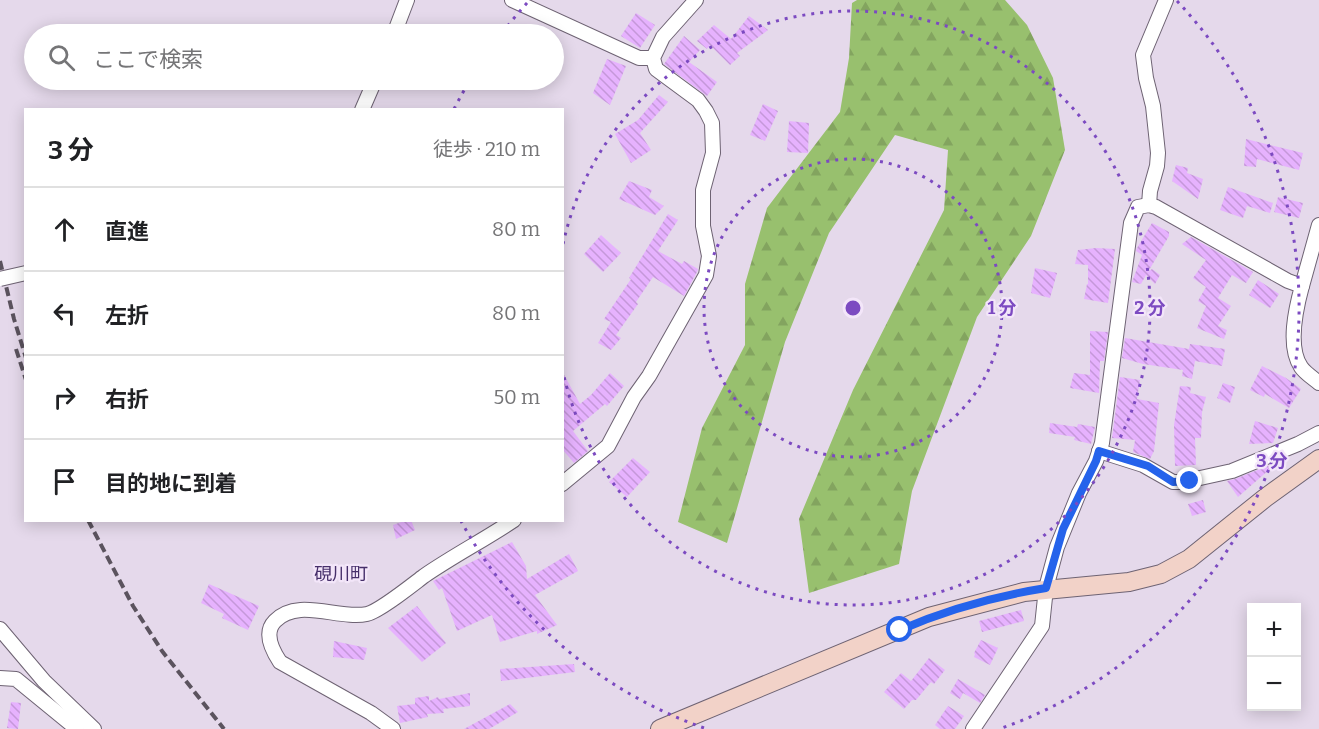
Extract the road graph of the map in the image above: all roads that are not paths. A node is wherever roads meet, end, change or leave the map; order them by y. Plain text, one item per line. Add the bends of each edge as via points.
1 (407, 0) edge
2 (512, 0) edge
3 (696, 0) edge
4 (1166, 0) edge
5 (398, 24) edge
6 (652, 58) junction
7 (371, 90) edge
8 (363, 108) edge
9 (1149, 205) junction
10 (1319, 225) edge
11 (24, 273) edge
12 (0, 279) edge
13 (1302, 286) junction
14 (1319, 382) edge
15 (1319, 432) edge
16 (1099, 451) junction
17 (1319, 459) edge
18 (564, 482) edge
19 (511, 522) edge
20 (1046, 588) junction
21 (0, 629) edge
22 (0, 678) edge
23 (77, 729) edge
24 (94, 729) edge
25 (393, 729) edge
26 (660, 729) edge
27 (973, 729) edge

1 - 5 street
2 - 6 street via 639,58
3 - 6 street via 663,38
4 - 9 street via 1143,55 1158,153
6 - 18 street via 656,69 698,100 712,123 713,153 703,190 703,226 709,256 705,275 608,446
7 - 8 street
9 - 13 street
9 - 16 street via 1138,207 1131,223
10 - 13 street
11 - 12 street, bridge
13 - 14 street via 1295,319 1297,356 1304,371
15 - 16 street via 1232,471 1182,482 1173,482 1148,466
16 - 20 street via 1063,529
17 - 20 street via 1190,559 1161,574 1129,582
19 - 25 street via 369,614 303,610 286,613 269,630 271,649 280,662
20 - 26 street via 929,617
20 - 27 street via 1042,626
21 - 24 street via 44,681
22 - 23 street via 16,680

